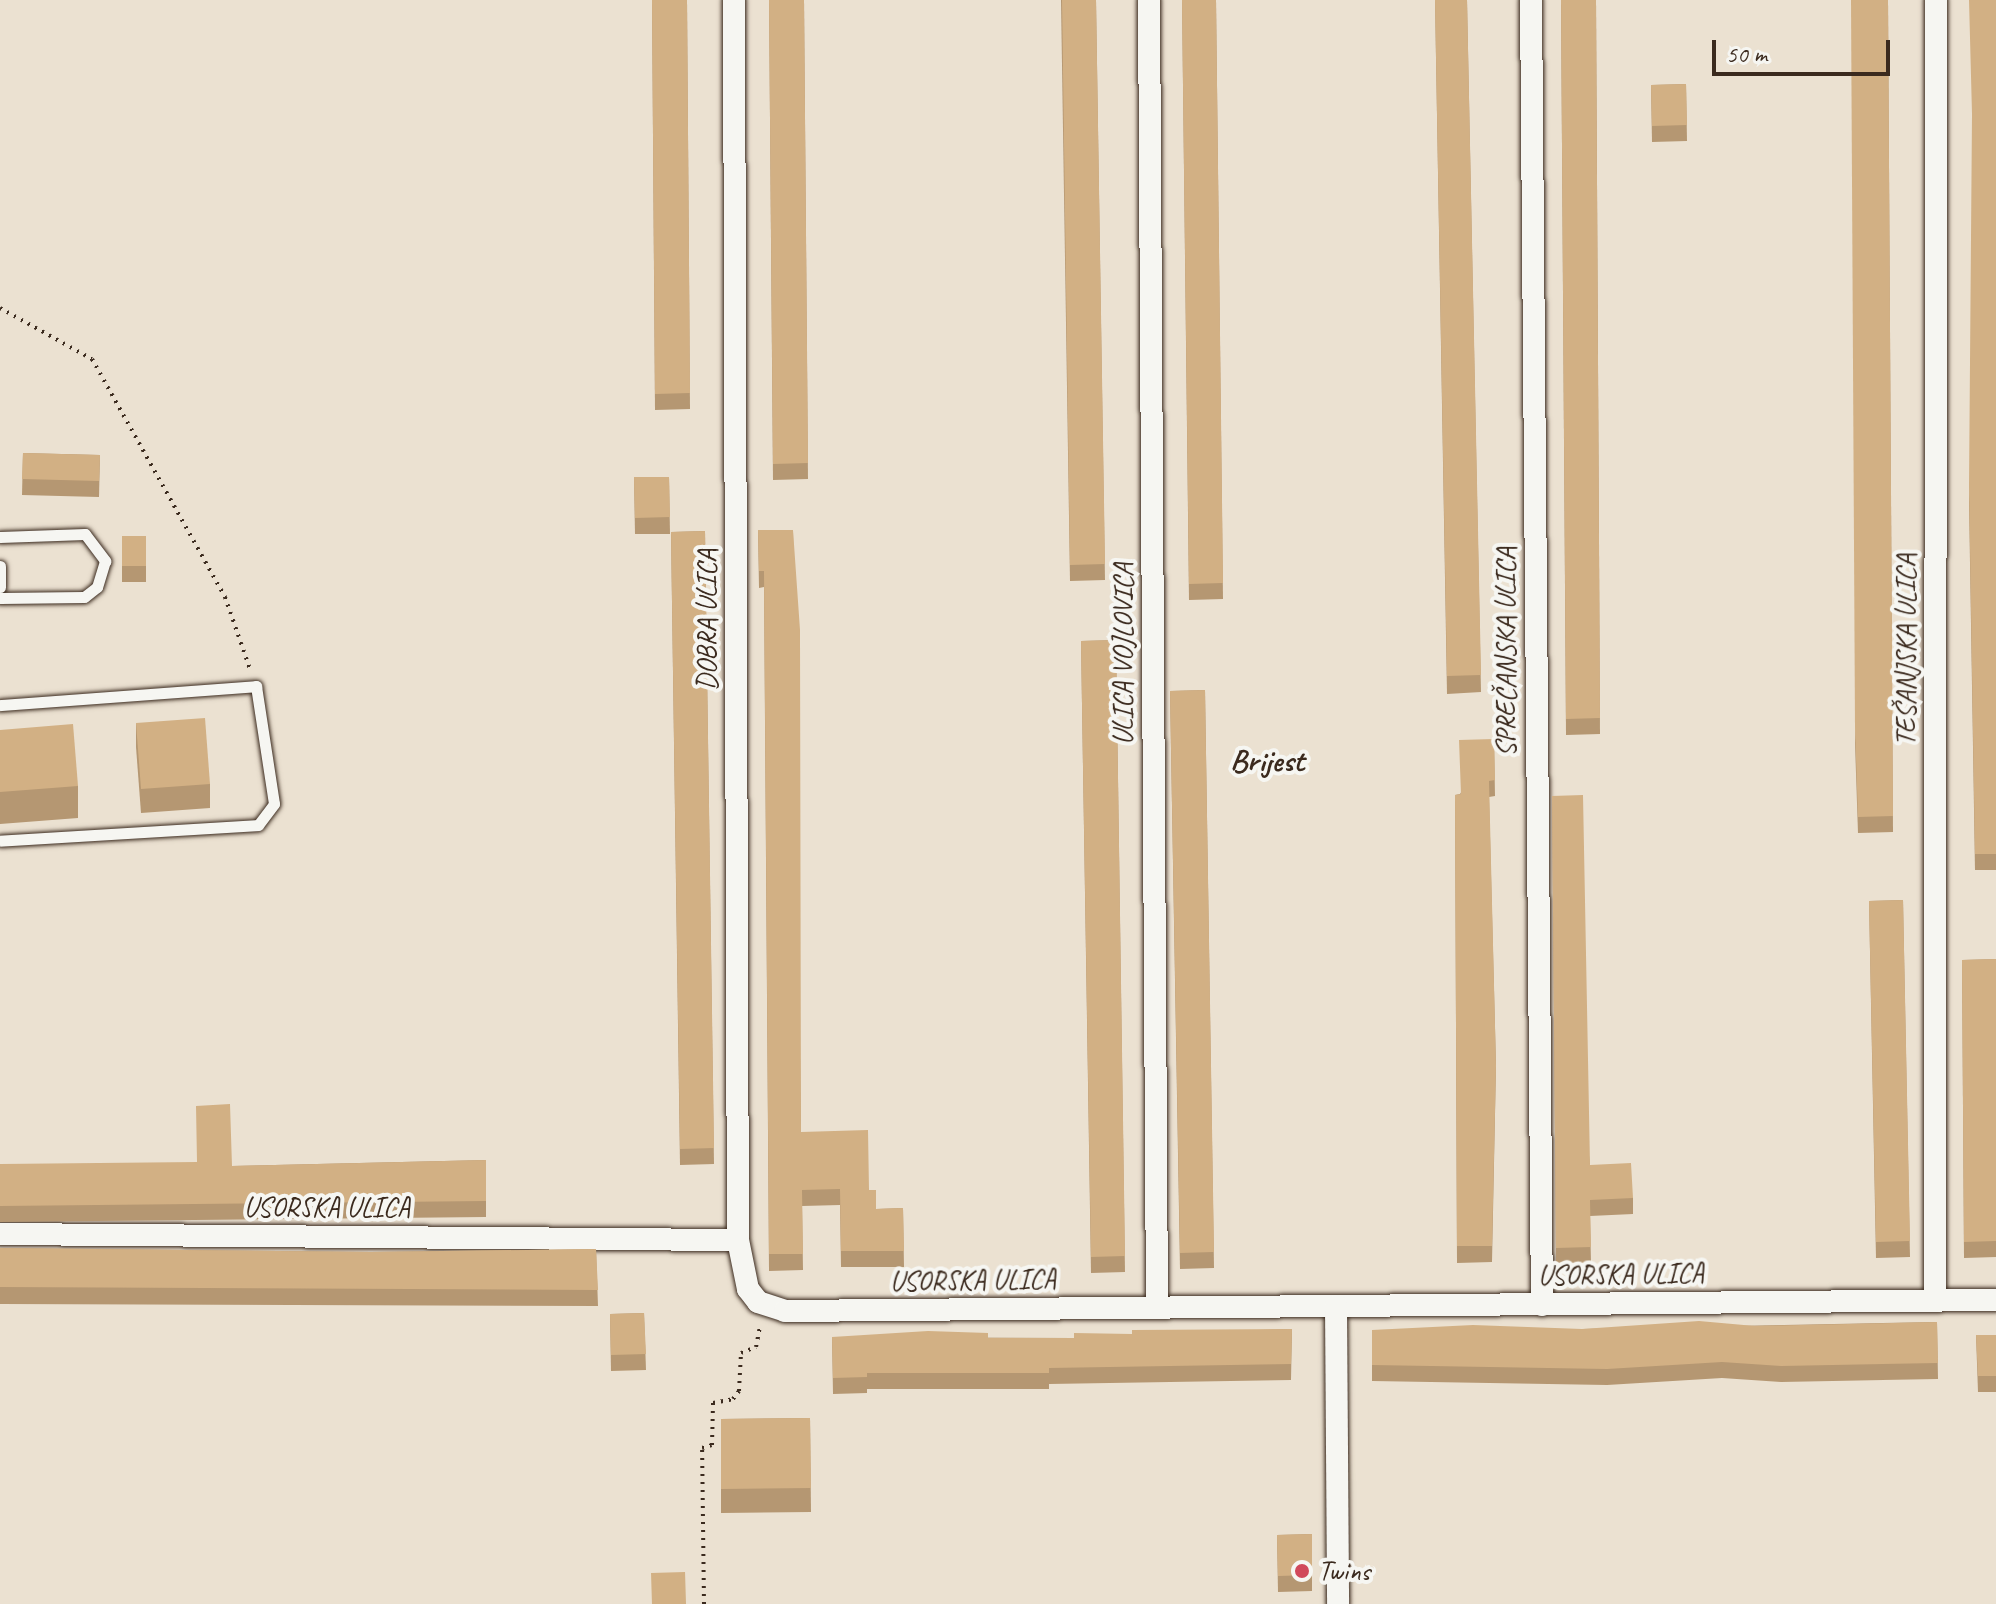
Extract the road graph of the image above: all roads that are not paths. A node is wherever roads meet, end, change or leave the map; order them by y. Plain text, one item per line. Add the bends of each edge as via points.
1 (734, 0) edge
2 (1149, 0) edge
3 (1531, 0) edge
4 (1936, 0) edge
5 (0, 537) edge
6 (0, 566) edge
7 (0, 587) edge
8 (0, 598) edge
9 (0, 705) edge
10 (0, 841) edge
11 (0, 1234) edge
12 (738, 1240) junction
13 (1935, 1300) junction
14 (1996, 1300) edge
15 (1542, 1305) junction
16 (1336, 1306) junction
17 (1157, 1308) junction
18 (1338, 1604) edge

1 - 12 street, DOBRA ULICA
2 - 17 street, ULICA VOJLOVICA
3 - 15 street, SPREČANSKA ULICA
4 - 13 street, TEŠANJSKA ULICA
5 - 8 lane via 85,534 105,561 97,587 84,597
6 - 7 lane
9 - 10 lane via 256,686 274,804 258,825
11 - 12 street, USORSKA ULICA
12 - 17 street, USORSKA ULICA via 741,1276 758,1302 769,1308 821,1313
13 - 14 street, USORSKA ULICA
13 - 15 street, USORSKA ULICA
15 - 16 street, USORSKA ULICA
16 - 17 street, USORSKA ULICA
16 - 18 street

